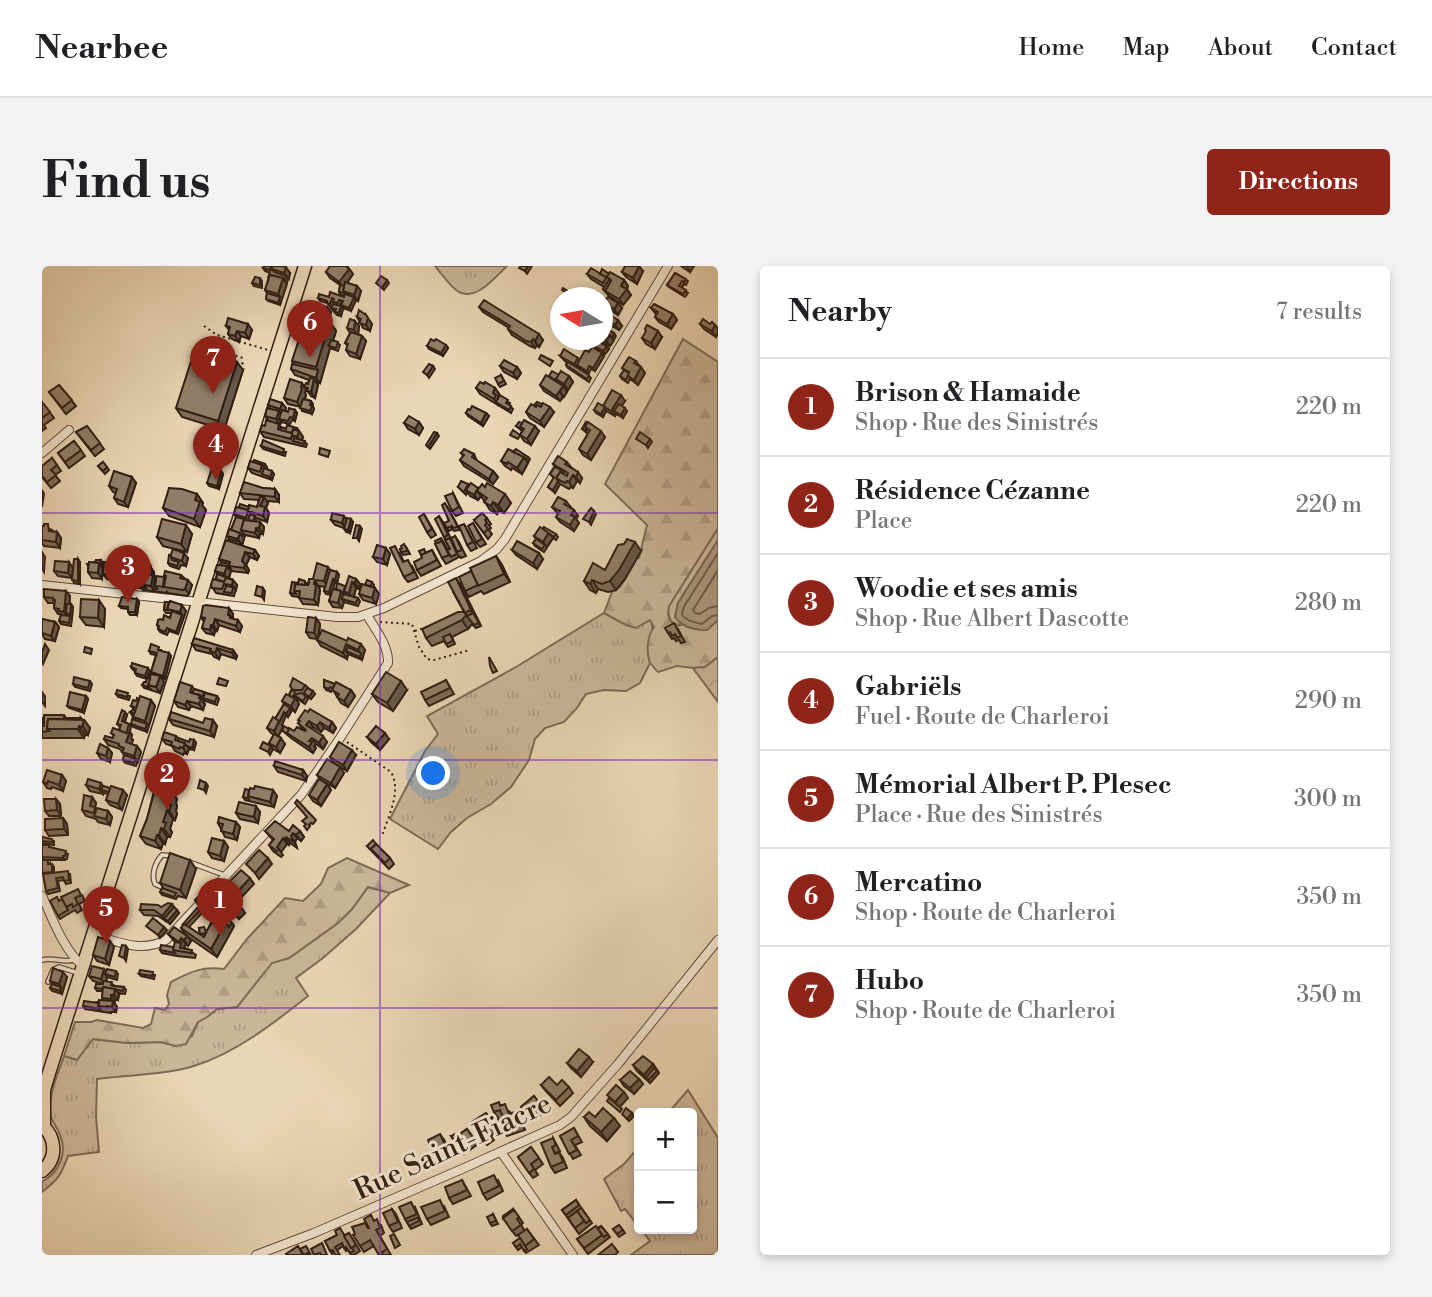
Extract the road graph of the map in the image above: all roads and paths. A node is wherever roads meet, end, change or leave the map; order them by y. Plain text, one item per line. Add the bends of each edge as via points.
1 (305, 266) edge
2 (668, 266) edge
3 (204, 326) dead end
4 (209, 348) dead end
5 (226, 353) junction
6 (278, 353) junction
7 (223, 359) edge
8 (232, 362) edge
9 (69, 430) dead end
10 (42, 453) edge
11 (42, 585) edge
12 (199, 602) junction
13 (367, 615) junction
14 (372, 624) junction
15 (436, 624) edge
16 (414, 632) junction
17 (470, 650) dead end
18 (340, 738) junction
19 (382, 836) dead end
20 (226, 876) junction
21 (166, 889) edge
22 (42, 896) edge
23 (94, 935) junction
24 (718, 940) edge
25 (42, 960) edge
26 (80, 967) junction
27 (48, 982) edge
28 (43, 1092) edge
29 (43, 1126) edge
30 (501, 1152) junction
31 (42, 1171) edge
32 (256, 1255) edge
33 (573, 1255) edge

1 - 6 main road
2 - 13 street via 497,549
3 - 6 path via 225,338
4 - 5 path
5 - 7 path
5 - 8 path via 246,361 240,365
6 - 12 main road
9 - 10 street
11 - 12 street
12 - 13 street via 337,617
12 - 23 main road
13 - 14 street
14 - 16 path via 412,624
14 - 18 street via 388,663
15 - 16 path
16 - 17 path via 426,659
18 - 19 path via 395,779
18 - 20 street via 301,795
20 - 21 lane via 162,855 153,879
20 - 23 street via 155,946
22 - 26 street
23 - 26 main road
24 - 30 street, Rue Saint-Fiacre via 571,1117
25 - 26 lane
26 - 27 lane via 58,967
26 - 28 main road
28 - 29 main road
29 - 31 main road via 50,1134 53,1151
30 - 32 street, Rue Saint-Fiacre
30 - 33 street

